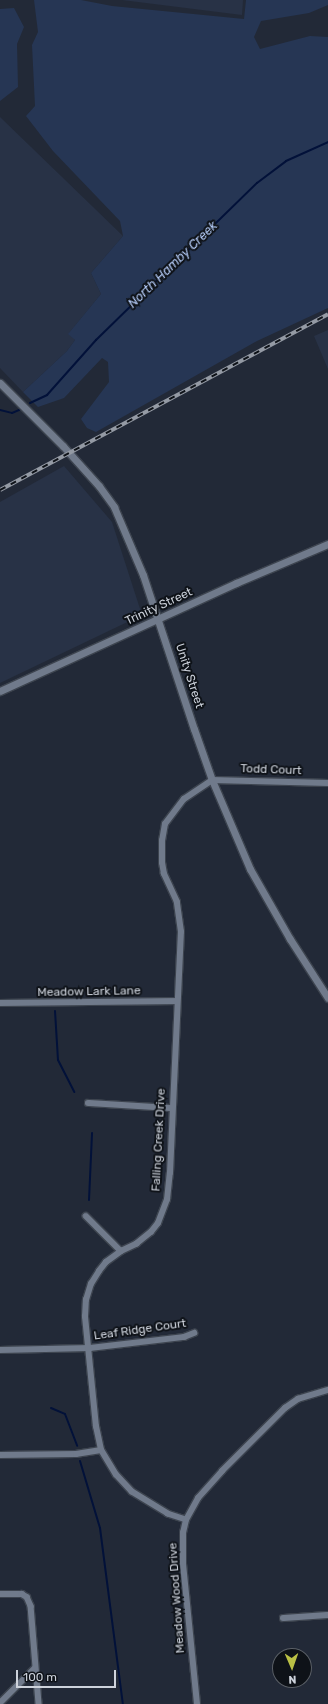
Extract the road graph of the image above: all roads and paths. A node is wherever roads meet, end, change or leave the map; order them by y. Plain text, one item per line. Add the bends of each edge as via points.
1 (0, 383) edge
2 (328, 544) edge
3 (159, 619) junction
4 (0, 691) edge
5 (212, 780) junction
6 (328, 783) edge
7 (328, 998) edge
8 (177, 1001) junction
9 (0, 1003) edge
10 (88, 1103) dead end
11 (172, 1108) junction
12 (86, 1216) dead end
13 (121, 1251) junction
14 (194, 1333) dead end
15 (90, 1348) junction
16 (0, 1350) edge
17 (328, 1390) edge
18 (101, 1450) junction
19 (0, 1456) edge
20 (186, 1520) junction
21 (0, 1594) edge
22 (328, 1615) edge
23 (283, 1618) dead end
24 (34, 1668) junction
25 (0, 1703) edge
26 (39, 1704) edge
27 (197, 1704) edge

1 - 3 street, Unity Street via 63,446 114,507
2 - 3 street, Trinity Street
3 - 4 street, Trinity Street
3 - 5 street, Unity Street
5 - 6 street, Todd Court
5 - 7 street, Unity Street via 250,869
5 - 8 street, Falling Creek Drive via 184,799 165,824 160,852 164,874 177,902 180,918
8 - 9 street, Meadow Lark Lane
8 - 11 street, Falling Creek Drive
10 - 11 street
11 - 13 street, Falling Creek Drive via 167,1200 158,1223 151,1232 136,1244
12 - 13 street
13 - 15 street, Falling Creek Drive via 106,1262 91,1284 86,1300 85,1317
14 - 15 street, Leaf Ridge Court via 184,1337
15 - 16 street, Leaf Ridge Court
15 - 18 street, Falling Creek Drive via 96,1427
17 - 20 street, Meadow Wood Drive via 298,1399 284,1408 198,1498
18 - 19 street via 76,1454
18 - 20 street, Falling Creek Drive via 116,1476 132,1492 168,1514
20 - 27 street, Meadow Wood Drive via 183,1533 183,1563
21 - 24 street via 22,1594 27,1597 33,1623
22 - 23 street
24 - 25 street
24 - 26 street

